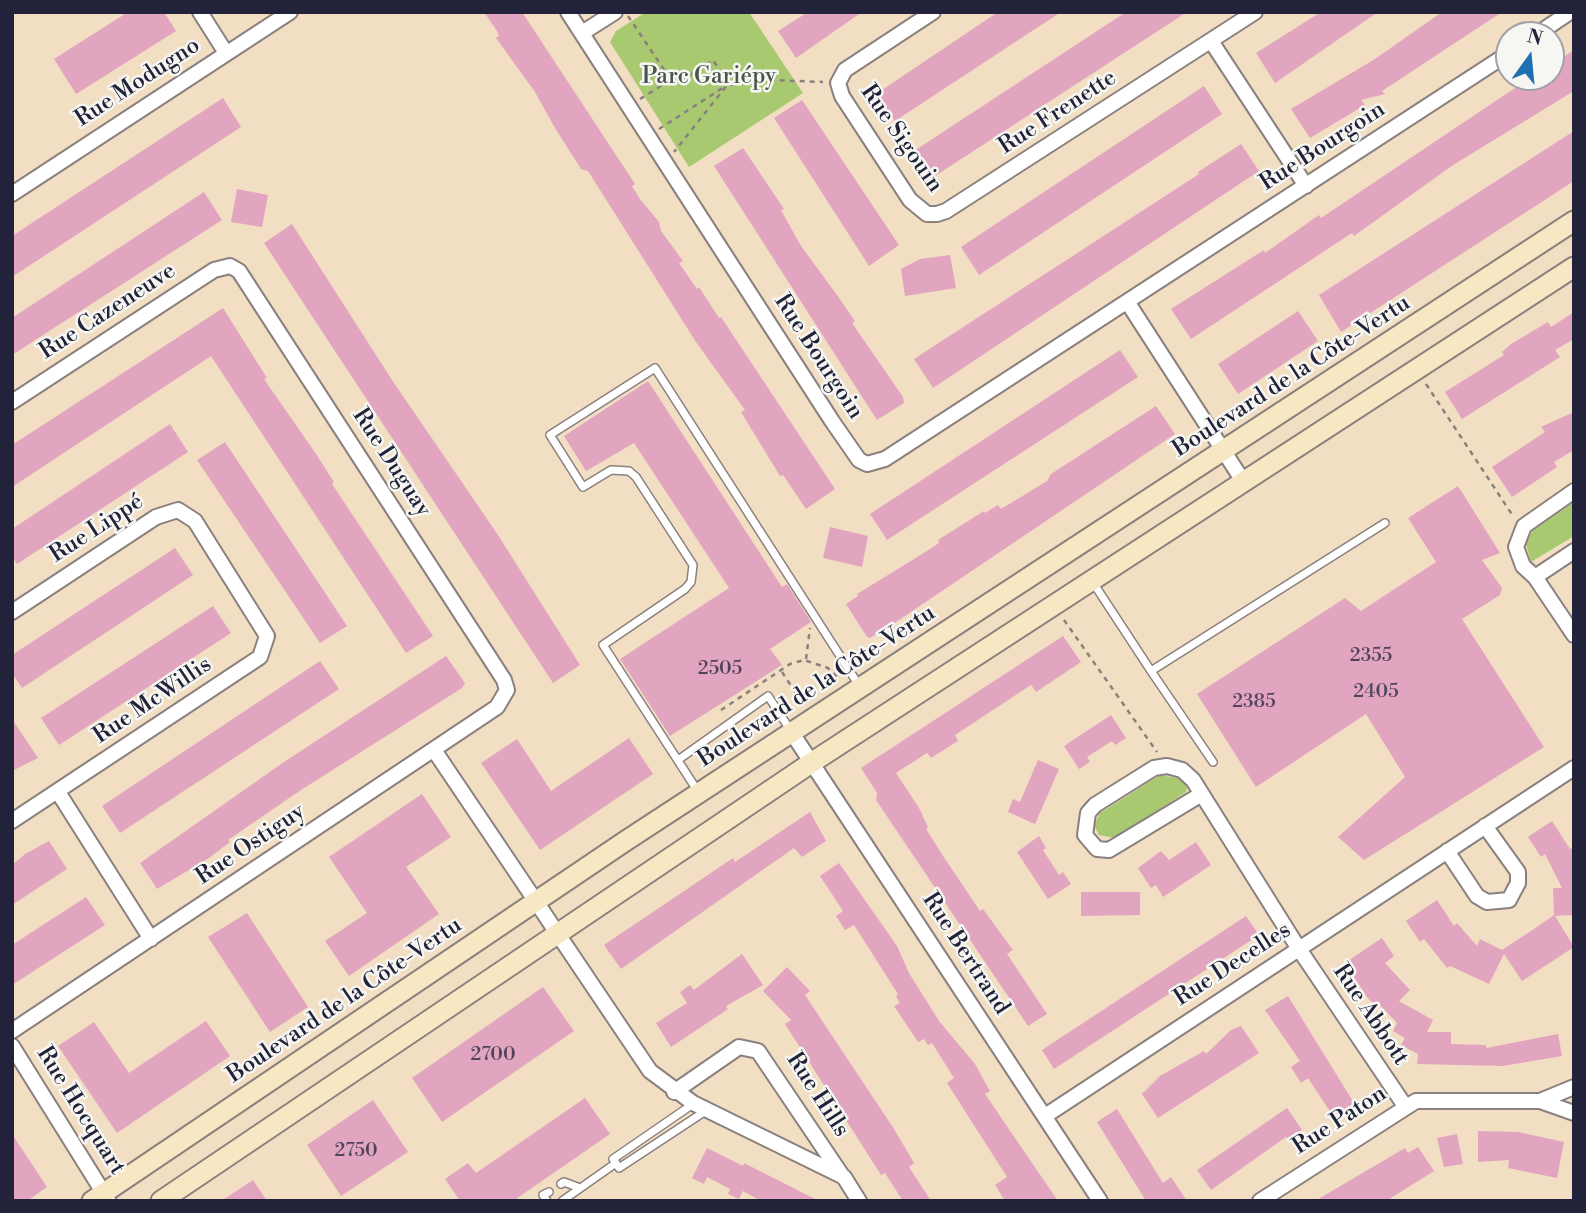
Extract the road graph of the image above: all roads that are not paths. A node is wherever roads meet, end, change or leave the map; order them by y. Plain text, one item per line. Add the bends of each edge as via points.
1 (200, 12) edge
2 (290, 12) edge
3 (568, 12) edge
4 (615, 12) edge
5 (933, 12) edge
6 (1255, 12) edge
7 (582, 33) junction
8 (1211, 41) junction
9 (226, 53) junction
10 (1495, 62) edge
11 (1306, 186) junction
12 (12, 194) edge
13 (927, 214) joint
14 (1574, 221) edge
15 (230, 266) joint
16 (1574, 267) edge
17 (1128, 303) junction
18 (12, 402) edge
19 (1223, 451) junction
20 (1244, 481) junction
21 (1574, 491) edge
22 (1385, 523) dead end
23 (1574, 551) edge
24 (1535, 577) junction
25 (1091, 580) junction
26 (12, 612) edge
27 (1574, 635) edge
28 (267, 643) joint
29 (1151, 671) junction
30 (851, 685) junction
31 (507, 690) joint
32 (792, 733) junction
33 (434, 750) junction
34 (677, 760) junction
35 (1213, 762) dead end
36 (811, 763) junction
37 (1574, 768) edge
38 (58, 792) junction
39 (700, 794) junction
40 (1200, 795) junction
41 (12, 821) edge
42 (1485, 826) junction
43 (1447, 851) junction
44 (535, 902) junction
45 (558, 935) junction
46 (151, 939) junction
47 (1299, 949) junction
48 (12, 1031) edge
49 (12, 1046) edge
50 (1574, 1087) edge
51 (674, 1092) junction
52 (1540, 1101) junction
53 (693, 1103) junction
54 (1405, 1106) junction
55 (707, 1110) junction
56 (1574, 1113) edge
57 (1045, 1116) junction
58 (646, 1136) junction
59 (653, 1146) junction
60 (616, 1163) junction
61 (844, 1177) junction
62 (561, 1184) dead end
63 (580, 1188) junction
64 (549, 1192) dead end
65 (102, 1198) edge
66 (162, 1201) edge
67 (547, 1201) edge
68 (562, 1201) edge
69 (859, 1201) edge
70 (1100, 1201) edge
71 (1260, 1201) edge

1 - 9 street
2 - 9 street, Rue Modugno
3 - 7 street, Rue Bourgoin
4 - 7 street
5 - 13 street, Rue Sigouin via 845,70 838,83 910,200
6 - 8 street, Rue Frenette
7 - 17 street, Rue Bourgoin via 845,442 867,464 885,459
8 - 11 street
8 - 13 street, Rue Frenette via 946,211
9 - 12 street, Rue Modugno
10 - 11 street, Rue Bourgoin
11 - 17 street, Rue Bourgoin
14 - 19 main road, Boulevard de la Côte-Vertu
15 - 18 street, Rue Cazeneuve via 204,276
15 - 31 street, Rue Duguay via 245,279
16 - 20 main road
17 - 19 street
19 - 20 street
19 - 30 main road, Boulevard de la Côte-Vertu
20 - 25 main road
21 - 24 street via 1522,529 1517,557
22 - 29 lane
23 - 24 street
24 - 27 street
25 - 29 lane
25 - 36 main road
26 - 28 street, Rue Lippé via 156,517 178,510 195,521 264,628
28 - 38 street, Rue McWillis via 260,657
29 - 35 lane
30 - 32 main road, Boulevard de la Côte-Vertu
30 - 34 lane via 818,621 655,368 550,435 583,487 611,470 629,471 636,477 693,565 685,589 603,645
31 - 33 street, Rue Ostiguy via 497,707
32 - 34 lane via 768,696
32 - 36 street, Rue Bertrand
32 - 39 main road, Boulevard de la Côte-Vertu
33 - 44 street
33 - 46 street, Rue Ostiguy
34 - 39 lane
36 - 45 main road
36 - 57 street, Rue Bertrand
37 - 42 street, Rue Decelles
38 - 41 street, Rue McWillis
38 - 46 street
39 - 44 main road, Boulevard de la Côte-Vertu
40 - 40 street, Rue Abbott via 1194,780 1182,770 1154,768 1095,805 1084,822 1089,843 1097,849 1118,847
40 - 47 street, Rue Abbott
42 - 43 street, Rue Decelles
42 - 43 street via 1518,872 1509,900 1487,902 1477,896
43 - 47 street, Rue Decelles
44 - 45 street, Rue Hills
44 - 65 main road, Boulevard de la Côte-Vertu
45 - 51 street, Rue Hills via 650,1071
45 - 66 main road
46 - 48 street, Rue Ostiguy
47 - 54 street, Rue Abbott
47 - 57 street, Rue Decelles
49 - 65 street, Rue Hocquart
50 - 52 street, Rue Paton
51 - 53 street, Rue Hills
51 - 61 street, Rue Hills via 738,1047 758,1051
52 - 54 street, Rue Paton via 1429,1099
52 - 56 street
53 - 55 street, Rue Hills
53 - 58 lane
54 - 71 street, Rue Paton
55 - 59 lane
55 - 61 street, Rue Hills
57 - 70 street, Rue Bertrand
58 - 59 lane
58 - 60 lane
59 - 60 lane
60 - 63 lane
61 - 69 street, Rue Hills
62 - 63 lane
63 - 68 lane
64 - 67 lane via 543,1195

